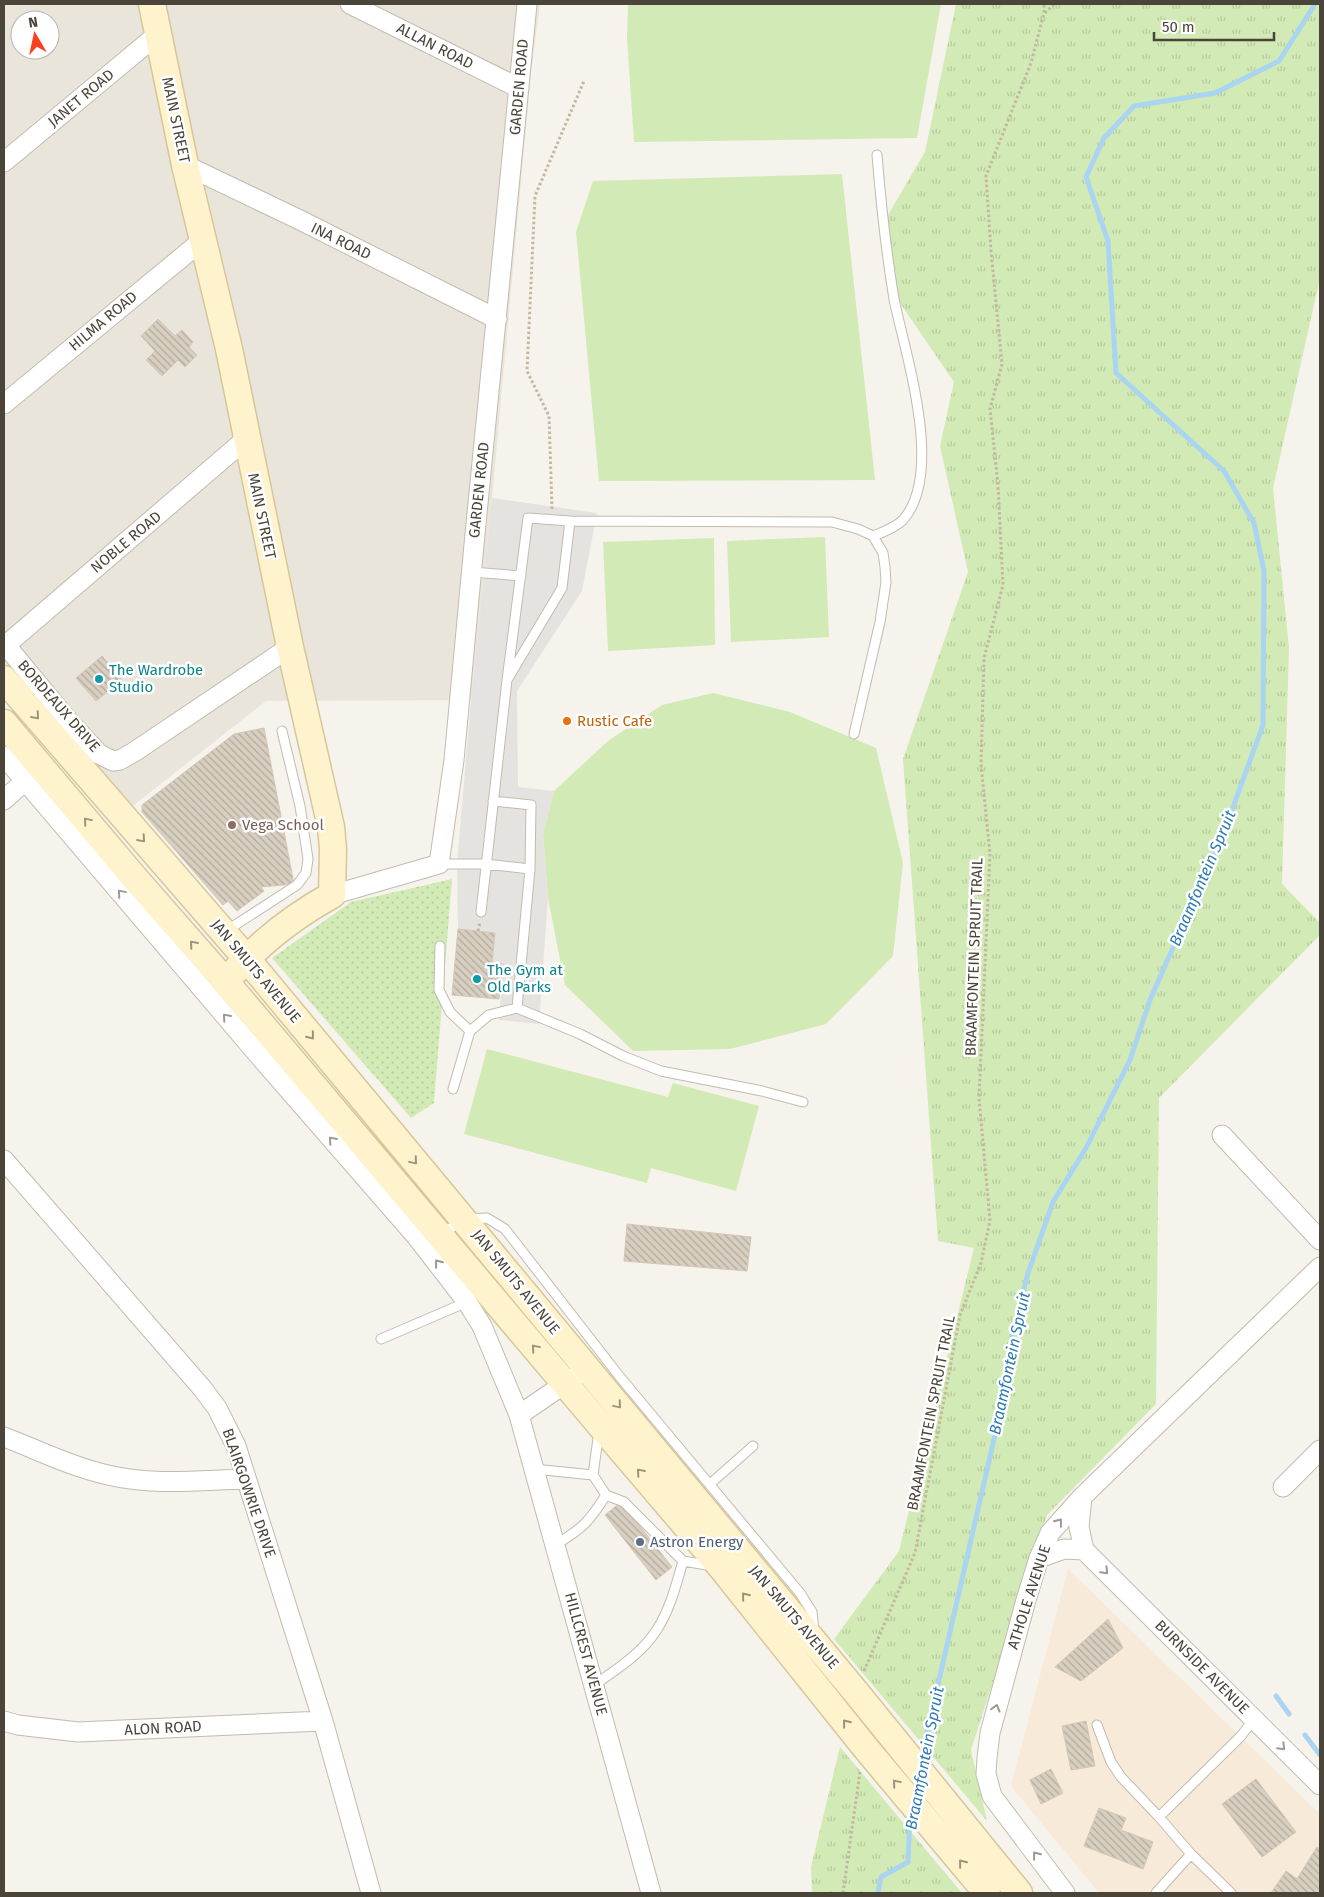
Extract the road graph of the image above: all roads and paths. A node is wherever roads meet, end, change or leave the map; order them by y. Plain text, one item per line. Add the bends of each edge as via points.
1 (152, 4) edge
2 (350, 4) edge
3 (527, 4) edge
4 (1044, 4) edge
5 (1054, 4) edge
6 (1044, 13) junction
7 (158, 34) junction
8 (584, 81) dead end
9 (519, 88) junction
10 (877, 155) dead end
11 (4, 162) edge
12 (185, 165) junction
13 (204, 239) junction
14 (497, 318) junction
15 (4, 404) edge
16 (246, 440) junction
17 (552, 520) junction
18 (570, 521) junction
19 (873, 536) junction
20 (472, 572) junction
21 (520, 576) junction
22 (5, 644) edge
23 (290, 647) junction
24 (4, 679) edge
25 (507, 680) junction
26 (4, 723) edge
27 (282, 731) dead end
28 (854, 734) dead end
29 (4, 756) edge
30 (25, 781) junction
31 (4, 800) edge
32 (493, 801) junction
33 (314, 803) junction
34 (439, 864) junction
35 (486, 864) junction
36 (530, 869) junction
37 (332, 896) junction
38 (481, 912) dead end
39 (224, 933) junction
40 (440, 946) dead end
41 (246, 958) junction
42 (225, 981) junction
43 (517, 1008) junction
44 (470, 1030) junction
45 (453, 1089) dead end
46 (803, 1102) dead end
47 (1222, 1135) dead end
48 (4, 1160) edge
49 (464, 1219) junction
50 (440, 1235) junction
51 (1320, 1240) edge
52 (1320, 1267) edge
53 (467, 1302) junction
54 (381, 1339) dead end
55 (587, 1367) junction
56 (566, 1384) junction
57 (519, 1415) junction
58 (600, 1426) junction
59 (4, 1437) edge
60 (752, 1446) dead end
61 (1320, 1450) edge
62 (534, 1469) junction
63 (594, 1475) junction
64 (246, 1479) junction
65 (710, 1484) junction
66 (1283, 1487) dead end
67 (606, 1495) junction
68 (1082, 1497) junction
69 (555, 1545) junction
70 (1084, 1550) junction
71 (1038, 1558) junction
72 (683, 1561) junction
73 (721, 1567) junction
74 (811, 1639) junction
75 (594, 1685) junction
76 (855, 1690) junction
77 (1254, 1719) junction
78 (4, 1721) edge
79 (323, 1721) junction
80 (1097, 1725) dead end
81 (871, 1753) junction
82 (1320, 1785) edge
83 (1159, 1817) junction
84 (946, 1823) junction
85 (1190, 1854) junction
86 (371, 1893) edge
87 (651, 1893) edge
88 (843, 1893) edge
89 (987, 1893) edge
90 (1019, 1893) edge
91 (1065, 1893) edge
92 (1156, 1893) edge
93 (1231, 1893) edge

1 - 7 main road, MAIN STREET
2 - 9 street, ALLAN ROAD
3 - 9 street, GARDEN ROAD
4 - 6 path, BRAAMFONTEIN SPRUIT TRAIL
5 - 6 path
6 - 76 path, BRAAMFONTEIN SPRUIT TRAIL via 1031,63 986,176 1002,364 990,409 1003,585 984,658 981,764 990,854 979,1098 990,1221 982,1263 960,1315 915,1553
7 - 11 street, JANET ROAD
7 - 12 main road, MAIN STREET
8 - 17 path via 536,196 527,371 549,416
9 - 14 street, GARDEN ROAD
10 - 19 lane via 883,226 894,300 919,416 922,460 911,509 901,522
12 - 13 main road, MAIN STREET
12 - 14 street, INA ROAD
13 - 15 street, HILMA ROAD
13 - 16 main road, MAIN STREET
14 - 20 street, GARDEN ROAD
16 - 22 street, NOBLE ROAD
16 - 23 main road, MAIN STREET
17 - 18 lane
17 - 21 lane via 528,518
18 - 19 lane via 832,522
18 - 25 lane via 562,588
19 - 28 lane via 882,553 886,582
20 - 21 lane
20 - 34 street, GARDEN ROAD via 454,760
21 - 25 lane
22 - 23 street, BORDEAUX DRIVE via 99,754 114,761
23 - 33 main road, MAIN STREET
24 -> 39 main road, JAN SMUTS AVENUE
25 - 32 lane
42 -> 26 main road, JAN SMUTS AVENUE
27 - 33 lane
29 - 30 street
30 - 31 street
53 -> 30 street via 416,1236
32 - 35 lane
32 - 36 lane via 531,805
33 - 37 main road, MAIN STREET via 331,827
33 - 39 lane via 306,873 302,879
34 - 35 lane
34 - 37 street
35 - 36 lane
35 - 38 lane
36 - 43 lane
37 - 41 main road via 300,915
39 - 41 main road, JAN SMUTS AVENUE
40 - 44 lane via 439,990 450,1012
41 - 42 main road
41 -> 49 main road, JAN SMUTS AVENUE
42 - 50 main road, JAN SMUTS AVENUE
43 - 44 lane via 489,1015
43 - 46 lane via 661,1070
44 - 45 lane
47 - 51 street
48 - 64 street, BLAIRGOWRIE DRIVE via 202,1388 226,1425
49 - 50 lane
49 - 55 main road, JAN SMUTS AVENUE
49 - 65 lane via 487,1218 504,1229 620,1377
56 -> 50 main road, JAN SMUTS AVENUE
52 - 68 street, ATHOLE AVENUE
53 - 54 lane
53 - 57 street, HILLCREST AVENUE via 482,1326
55 - 56 street
55 -> 74 main road, JAN SMUTS AVENUE
56 - 57 street
56 - 58 main road, JAN SMUTS AVENUE
57 - 62 street, HILLCREST AVENUE
58 - 63 lane
73 -> 58 main road, JAN SMUTS AVENUE
59 - 64 street via 109,1475 160,1481
60 - 65 lane
61 - 66 street
62 - 63 lane
62 - 69 street, HILLCREST AVENUE
63 - 67 lane
64 - 79 street, BLAIRGOWRIE DRIVE
65 - 74 lane via 800,1593 812,1612 815,1629
67 - 69 lane via 590,1520
67 - 72 lane via 624,1502
68 - 70 street via 1078,1527
71 -> 68 street, ATHOLE AVENUE via 1050,1534
69 - 75 street, HILLCREST AVENUE
70 - 71 street via 1064,1549
70 -> 77 street, BURNSIDE AVENUE
91 -> 71 street, ATHOLE AVENUE via 992,1796 986,1774 990,1733
72 - 73 lane
72 - 75 lane via 656,1632 635,1655
81 -> 73 main road, JAN SMUTS AVENUE
74 - 76 main road, JAN SMUTS AVENUE
75 - 87 street, HILLCREST AVENUE
76 - 84 main road, JAN SMUTS AVENUE via 884,1727
77 -> 82 street, BURNSIDE AVENUE
77 - 83 lane
78 - 79 street, ALON ROAD via 78,1732
79 - 86 street, BLAIRGOWRIE DRIVE
80 - 83 lane via 1111,1762 1121,1777
84 -> 81 main road, JAN SMUTS AVENUE
81 - 88 path
83 - 85 lane
89 -> 84 main road, JAN SMUTS AVENUE
84 - 90 main road, JAN SMUTS AVENUE
85 - 92 lane
85 - 93 lane

